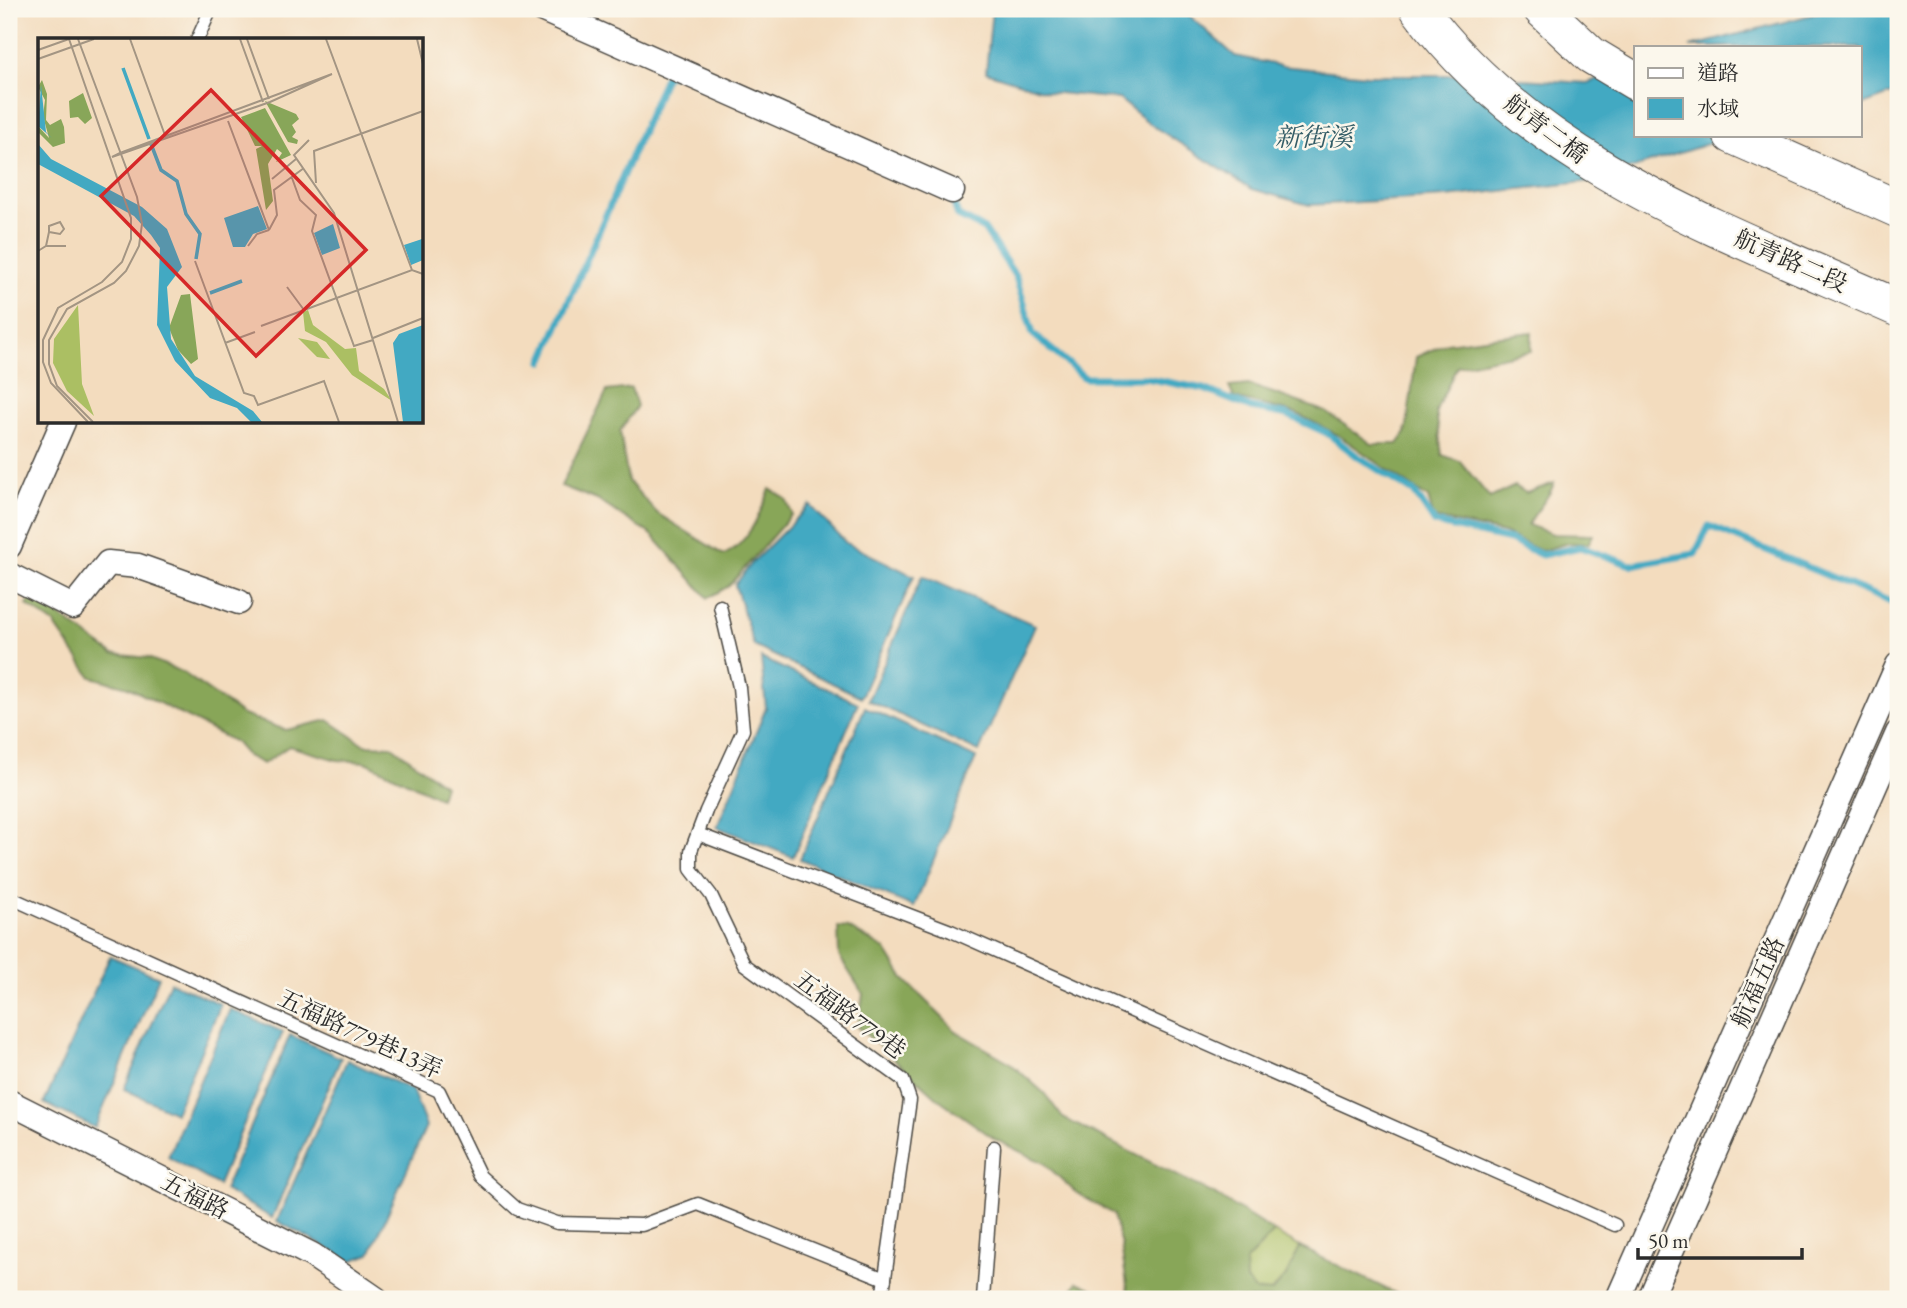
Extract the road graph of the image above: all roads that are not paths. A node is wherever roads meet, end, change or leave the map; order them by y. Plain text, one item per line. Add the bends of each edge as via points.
1 (211, 9) edge
2 (541, 9) edge
3 (1423, 14) edge
4 (1550, 16) edge
5 (198, 38) edge
6 (1634, 81) edge
7 (1734, 136) edge
8 (952, 191) dead end
9 (1898, 209) edge
10 (1684, 214) joint
11 (1898, 308) edge
12 (62, 424) edge
13 (9, 546) edge
14 (9, 575) edge
15 (239, 602) dead end
16 (720, 606) dead end
17 (1898, 665) edge
18 (1861, 751) junction
19 (1893, 758) edge
20 (698, 834) junction
21 (9, 897) edge
22 (9, 1101) edge
23 (994, 1147) dead end
24 (1615, 1225) dead end
25 (885, 1279) junction
26 (376, 1299) edge
27 (883, 1299) edge
28 (983, 1299) edge
29 (1618, 1299) edge
30 (1650, 1299) edge

1 - 5 lane
2 - 8 street
3 - 10 street, 航青二橋 via 1489,85 1566,147 1631,188
4 - 6 street via 1591,55
7 - 9 street
10 - 11 street, 航青路二段
12 - 13 street
14 - 15 street via 74,607 108,564 138,566
16 - 20 lane, 五福路779巷 via 739,687 743,730
17 - 18 street, 航福五路
18 - 19 street
18 - 29 street, 航福五路
19 - 30 street, 航福五路
20 - 24 lane via 951,930
20 - 25 lane, 五福路779巷 via 691,851 691,869 710,895 744,964 903,1080 910,1100
21 - 25 lane, 五福路779巷13弄 via 439,1091 480,1176 517,1209 556,1223 642,1225 698,1204
22 - 26 street, 五福路 via 312,1255
23 - 28 lane
25 - 27 lane, 五福路779巷

